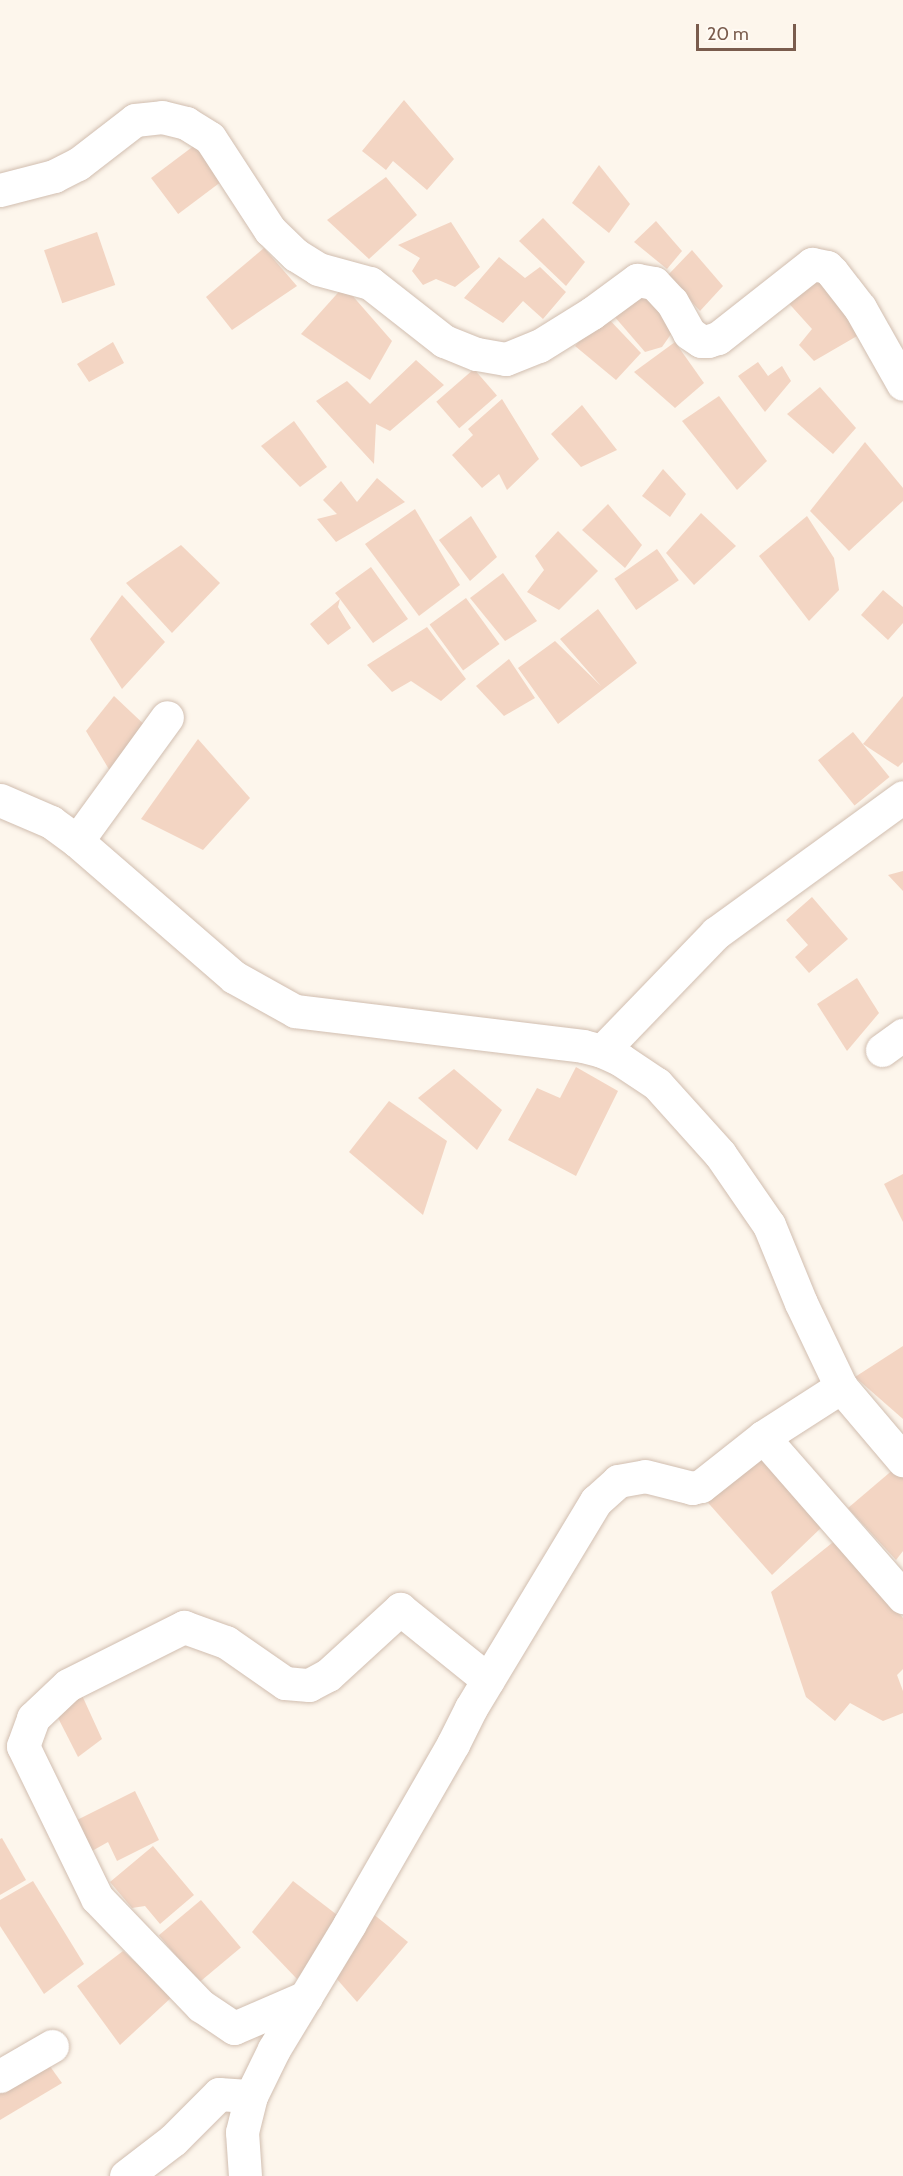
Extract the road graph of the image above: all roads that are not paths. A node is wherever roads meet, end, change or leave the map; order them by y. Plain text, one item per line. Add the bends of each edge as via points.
1 (0, 189) edge
2 (903, 384) edge
3 (167, 717) dead end
4 (903, 797) edge
5 (0, 800) edge
6 (77, 841) junction
7 (602, 1051) junction
8 (841, 1387) junction
9 (763, 1437) junction
10 (903, 1460) edge
11 (903, 1597) edge
12 (488, 1680) junction
13 (306, 1997) junction
14 (52, 2046) dead end
15 (0, 2076) edge
16 (251, 2096) junction
17 (126, 2176) edge
18 (245, 2176) edge

1 - 2 street via 54,176 78,164 135,120 162,117 186,123 210,138 270,230 296,255 318,269 370,283 444,341 477,354 506,359 539,346 637,280 659,288 672,302 689,333 708,341 718,338 812,264 827,267 860,308
3 - 6 street
4 - 7 street via 716,933
5 - 6 street via 51,822
6 - 7 street via 234,977 296,1011 531,1038
7 - 8 street via 657,1084 720,1154 769,1225
8 - 9 street
8 - 10 street
9 - 11 street
9 - 12 street via 701,1486 692,1488 645,1476 618,1481 609,1488 596,1501
12 - 13 street
12 - 13 street via 400,1609 328,1675 309,1685 285,1683 226,1642 184,1627 68,1685 33,1718 23,1746 97,1898 201,2006 234,2028
13 - 16 street
14 - 15 street
16 - 17 street via 219,2094 173,2140
16 - 18 street via 242,2132

